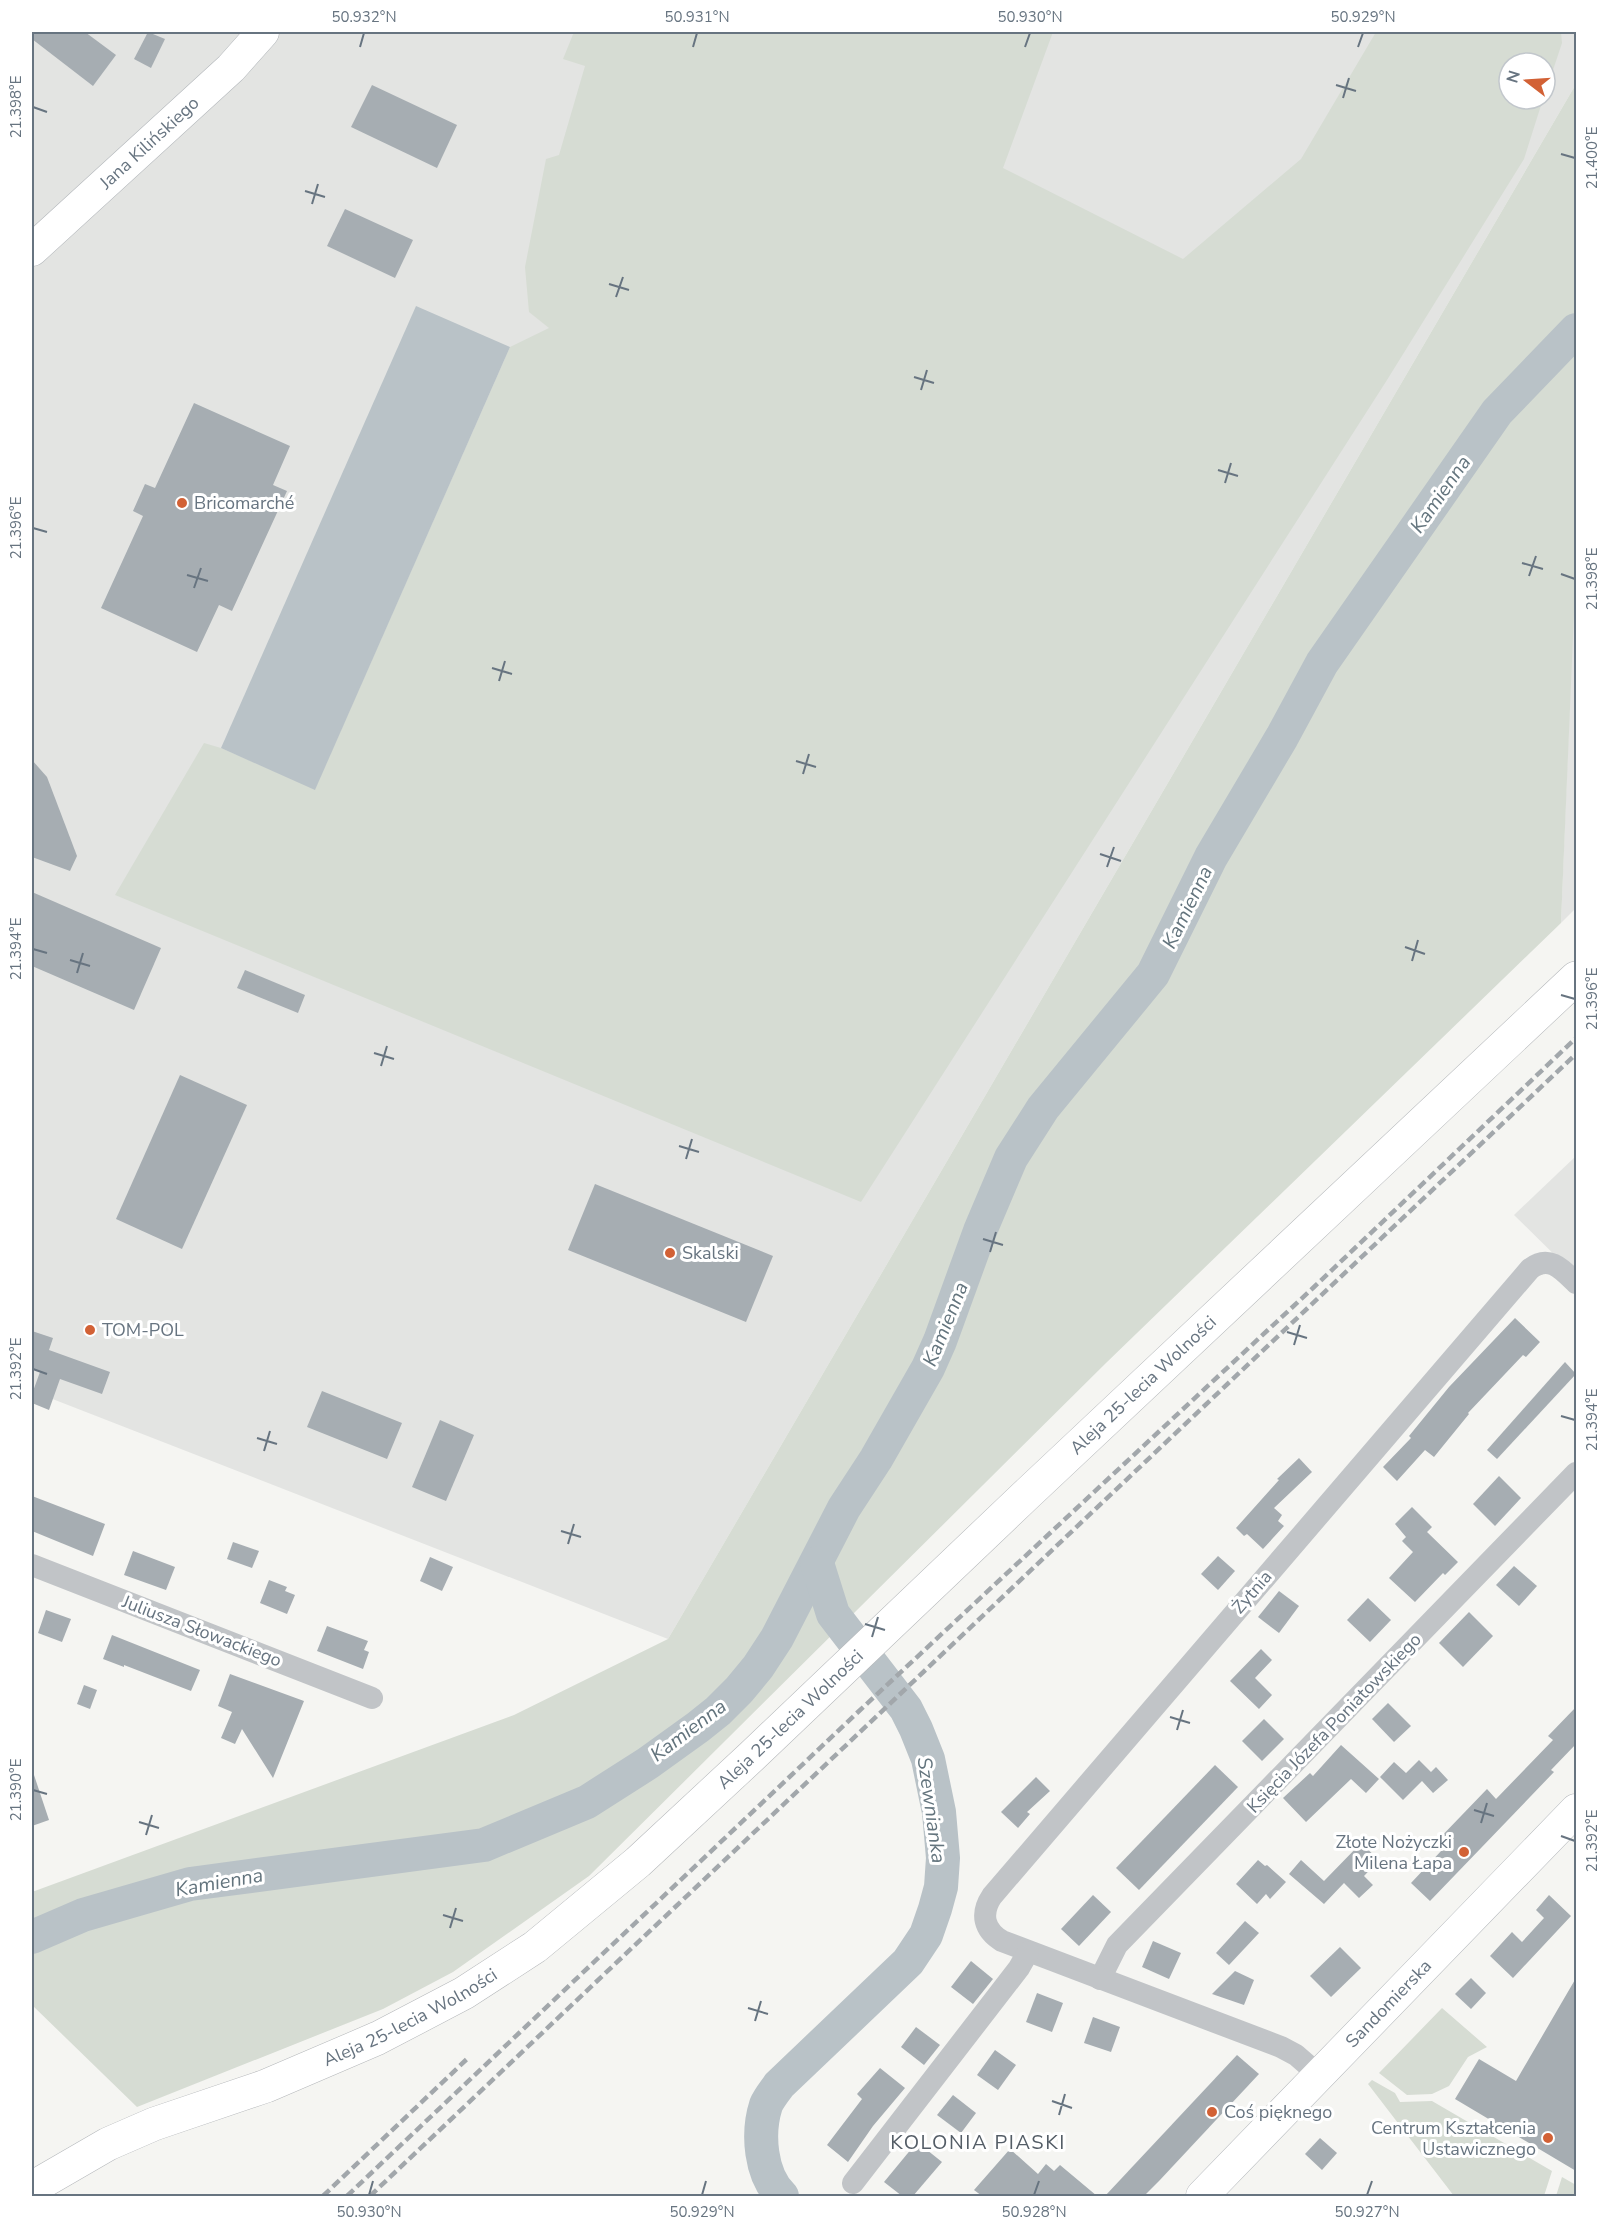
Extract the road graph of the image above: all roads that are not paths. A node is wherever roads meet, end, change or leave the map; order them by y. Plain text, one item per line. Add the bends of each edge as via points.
1 (263, 32) edge
2 (32, 250) edge
3 (1576, 978) edge
4 (1576, 1283) edge
5 (1576, 1473) edge
6 (32, 1565) edge
7 (372, 1698) dead end
8 (1576, 1810) edge
9 (1028, 1952) junction
10 (1100, 1978) junction
11 (1319, 2075) junction
12 (853, 2183) dead end
13 (32, 2188) edge
14 (1202, 2196) edge

1 - 2 street, Jana Kilińskiego via 231,68
3 - 13 main road, Aleja 25-lecia Wolności via 638,1862 535,1947 464,1993 378,2038 276,2082 117,2140
4 - 9 street, Żytnia via 1550,1262 1530,1269 992,1896 984,1917 988,1930
5 - 10 street, Księcia Józefa Poniatowskiego via 1117,1945
6 - 7 street, Juliusza Słowackiego
8 - 11 street, Sandomierska
9 - 10 street
9 - 12 street
10 - 11 street via 1281,2047
11 - 14 street, Sandomierska

